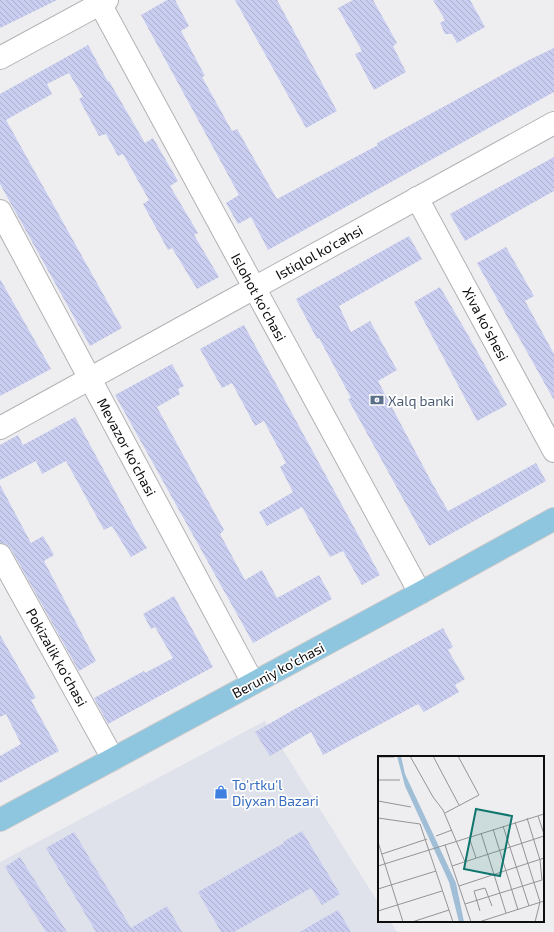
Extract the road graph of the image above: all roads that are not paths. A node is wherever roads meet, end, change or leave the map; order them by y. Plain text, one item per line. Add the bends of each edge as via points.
1 (101, 1) edge
2 (0, 58) edge
3 (554, 123) edge
4 (417, 198) junction
5 (0, 211) edge
6 (254, 287) junction
7 (90, 378) junction
8 (0, 428) edge
9 (554, 451) edge
10 (554, 519) edge
11 (0, 555) edge
12 (420, 593) junction
13 (253, 683) junction
14 (113, 759) junction
15 (0, 820) edge

1 - 2 street
1 - 6 street, Islohot ko'chasi
3 - 4 street, Istiqlol ko'cahsi
4 - 6 street, Istiqlol ko'cahsi
4 - 9 street, Xiva ko'shesi
5 - 7 street, Mevazor ko'chasi
6 - 7 street, Istiqlol ko'cahsi
6 - 12 street, Islohot ko'chasi
7 - 8 street, Istiqlol ko'cahsi
7 - 13 street, Mevazor ko'chasi
10 - 12 main road, Beruniy ko'chasi
11 - 14 street, Pokizalik ko'chasi
12 - 13 main road, Beruniy ko'chasi
13 - 14 main road, Beruniy ko'chasi
14 - 15 main road, Beruniy ko'chasi

